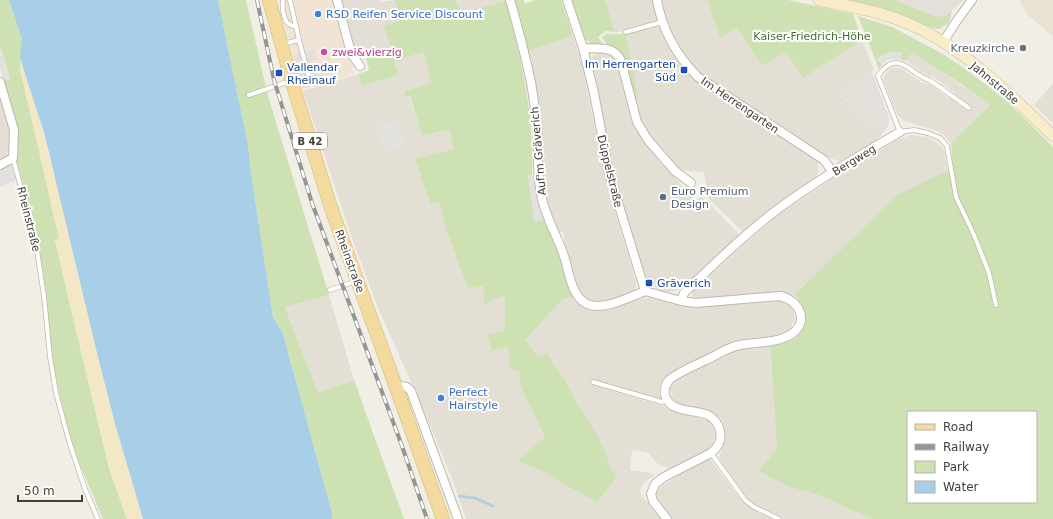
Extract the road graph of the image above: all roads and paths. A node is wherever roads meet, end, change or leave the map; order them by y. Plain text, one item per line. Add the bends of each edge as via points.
1 (269, 0) edge
2 (283, 0) edge
3 (290, 0) edge
4 (337, 0) edge
5 (510, 0) edge
6 (566, 0) edge
7 (657, 0) edge
8 (819, 0) edge
9 (972, 0) edge
10 (662, 22) junction
11 (296, 27) junction
12 (626, 32) dead end
13 (299, 40) junction
14 (943, 42) junction
15 (281, 45) junction
16 (583, 48) junction
17 (360, 66) dead end
18 (291, 81) junction
19 (310, 81) dead end
20 (0, 82) edge
21 (249, 95) dead end
22 (3, 103) edge
23 (969, 108) dead end
24 (900, 132) junction
25 (1053, 136) edge
26 (13, 158) junction
27 (0, 165) edge
28 (833, 172) junction
29 (691, 183) dead end
30 (357, 281) junction
31 (330, 290) dead end
32 (645, 291) junction
33 (681, 301) junction
34 (996, 305) dead end
35 (593, 382) dead end
36 (396, 387) junction
37 (667, 400) junction
38 (711, 453) junction
39 (98, 519) edge
40 (442, 519) edge
41 (458, 519) edge
42 (667, 519) edge
43 (779, 519) edge

1 - 15 main road, Rheinstraße / B 42
2 - 11 lane via 286,20
3 - 11 lane
4 - 17 street via 351,53
5 - 32 street, Auf'm Gräverich via 531,83 538,138 540,194 575,290 582,301 594,306 610,304
6 - 16 street, Düppelstraße
7 - 10 street, Im Herrengarten
8 - 14 street, Jahnstraße via 886,15 908,23
9 - 14 street
10 - 12 lane
10 - 28 street, Im Herrengarten via 677,52 698,77 824,160
11 - 13 lane
13 - 15 lane
13 - 19 lane
14 - 25 street, Jahnstraße via 986,74
15 - 18 main road, Rheinstraße / B 42
16 - 29 street via 607,49 618,55 637,122 648,140 675,171
16 - 32 street, Düppelstraße via 609,173
18 - 21 lane
18 - 30 main road, Rheinstraße / B 42
20 - 22 street, Rheinstraße
22 - 26 street, Rheinstraße via 14,130
23 - 24 lane via 905,64 893,62 883,68 878,76
24 - 28 street, Bergweg
24 - 34 lane via 914,130 928,133 940,138 947,146 956,197 989,273
26 - 27 street
26 - 39 lane, Rheinstraße via 36,244 56,393 85,489
28 - 33 street, Bergweg via 775,211 744,236 684,293
30 - 31 lane
30 - 36 main road, Rheinstraße / B 42
32 - 33 street
33 - 37 street via 696,303 786,297 796,303 801,322 796,331 787,337 733,346 673,376 666,385
35 - 37 lane via 662,402
36 - 40 main road, Rheinstraße / B 42
36 - 41 street via 408,387 411,392
37 - 38 street via 678,408 707,415 718,424 720,442
38 - 42 street via 655,484 651,494 653,501
38 - 43 lane via 745,500

